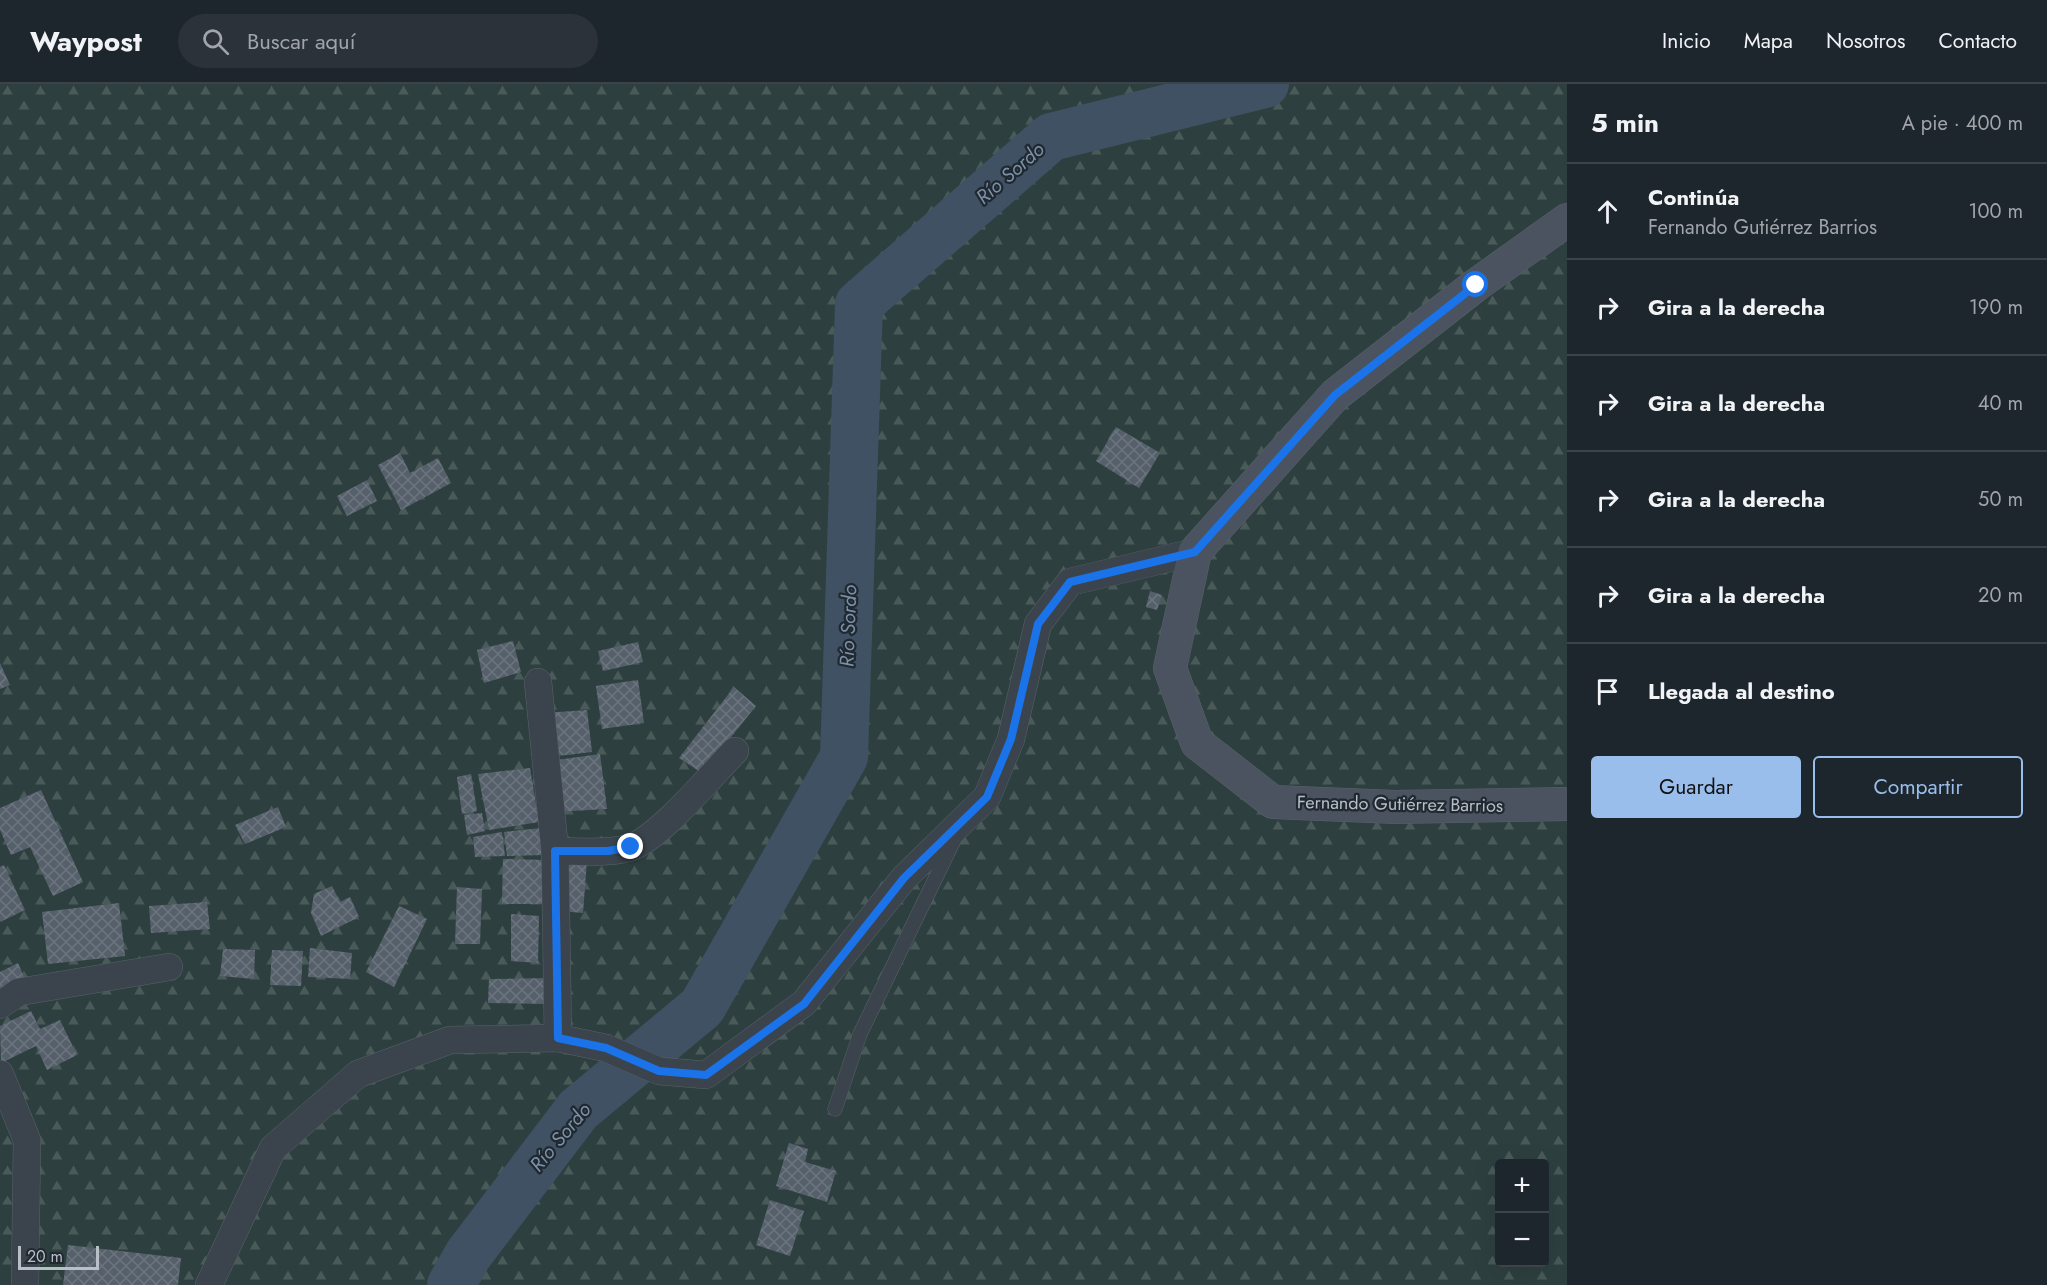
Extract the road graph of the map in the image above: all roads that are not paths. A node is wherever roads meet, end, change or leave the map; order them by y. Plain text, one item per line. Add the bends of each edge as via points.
1 (1567, 220) edge
2 (1195, 552) junction
3 (538, 682) dead end
4 (735, 751) dead end
5 (1567, 804) edge
6 (964, 820) junction
7 (555, 851) junction
8 (170, 967) dead end
9 (0, 1005) edge
10 (558, 1038) junction
11 (0, 1074) edge
12 (835, 1109) dead end
13 (25, 1285) edge
14 (209, 1285) edge

1 - 2 main road, Fernando Gutiérrez Barrios via 1335,395
2 - 5 main road, Fernando Gutiérrez Barrios via 1170,668 1197,743 1273,802 1395,807
2 - 6 street via 1070,582 1038,624 1011,739 987,797
3 - 7 street
4 - 7 street via 651,836 631,847 608,851
6 - 10 street via 904,878 804,1004 706,1075 659,1071 606,1048
6 - 12 lane via 860,1034
7 - 10 street
8 - 9 street via 19,992
10 - 14 street via 450,1040 358,1074 273,1148
11 - 13 street via 27,1140

